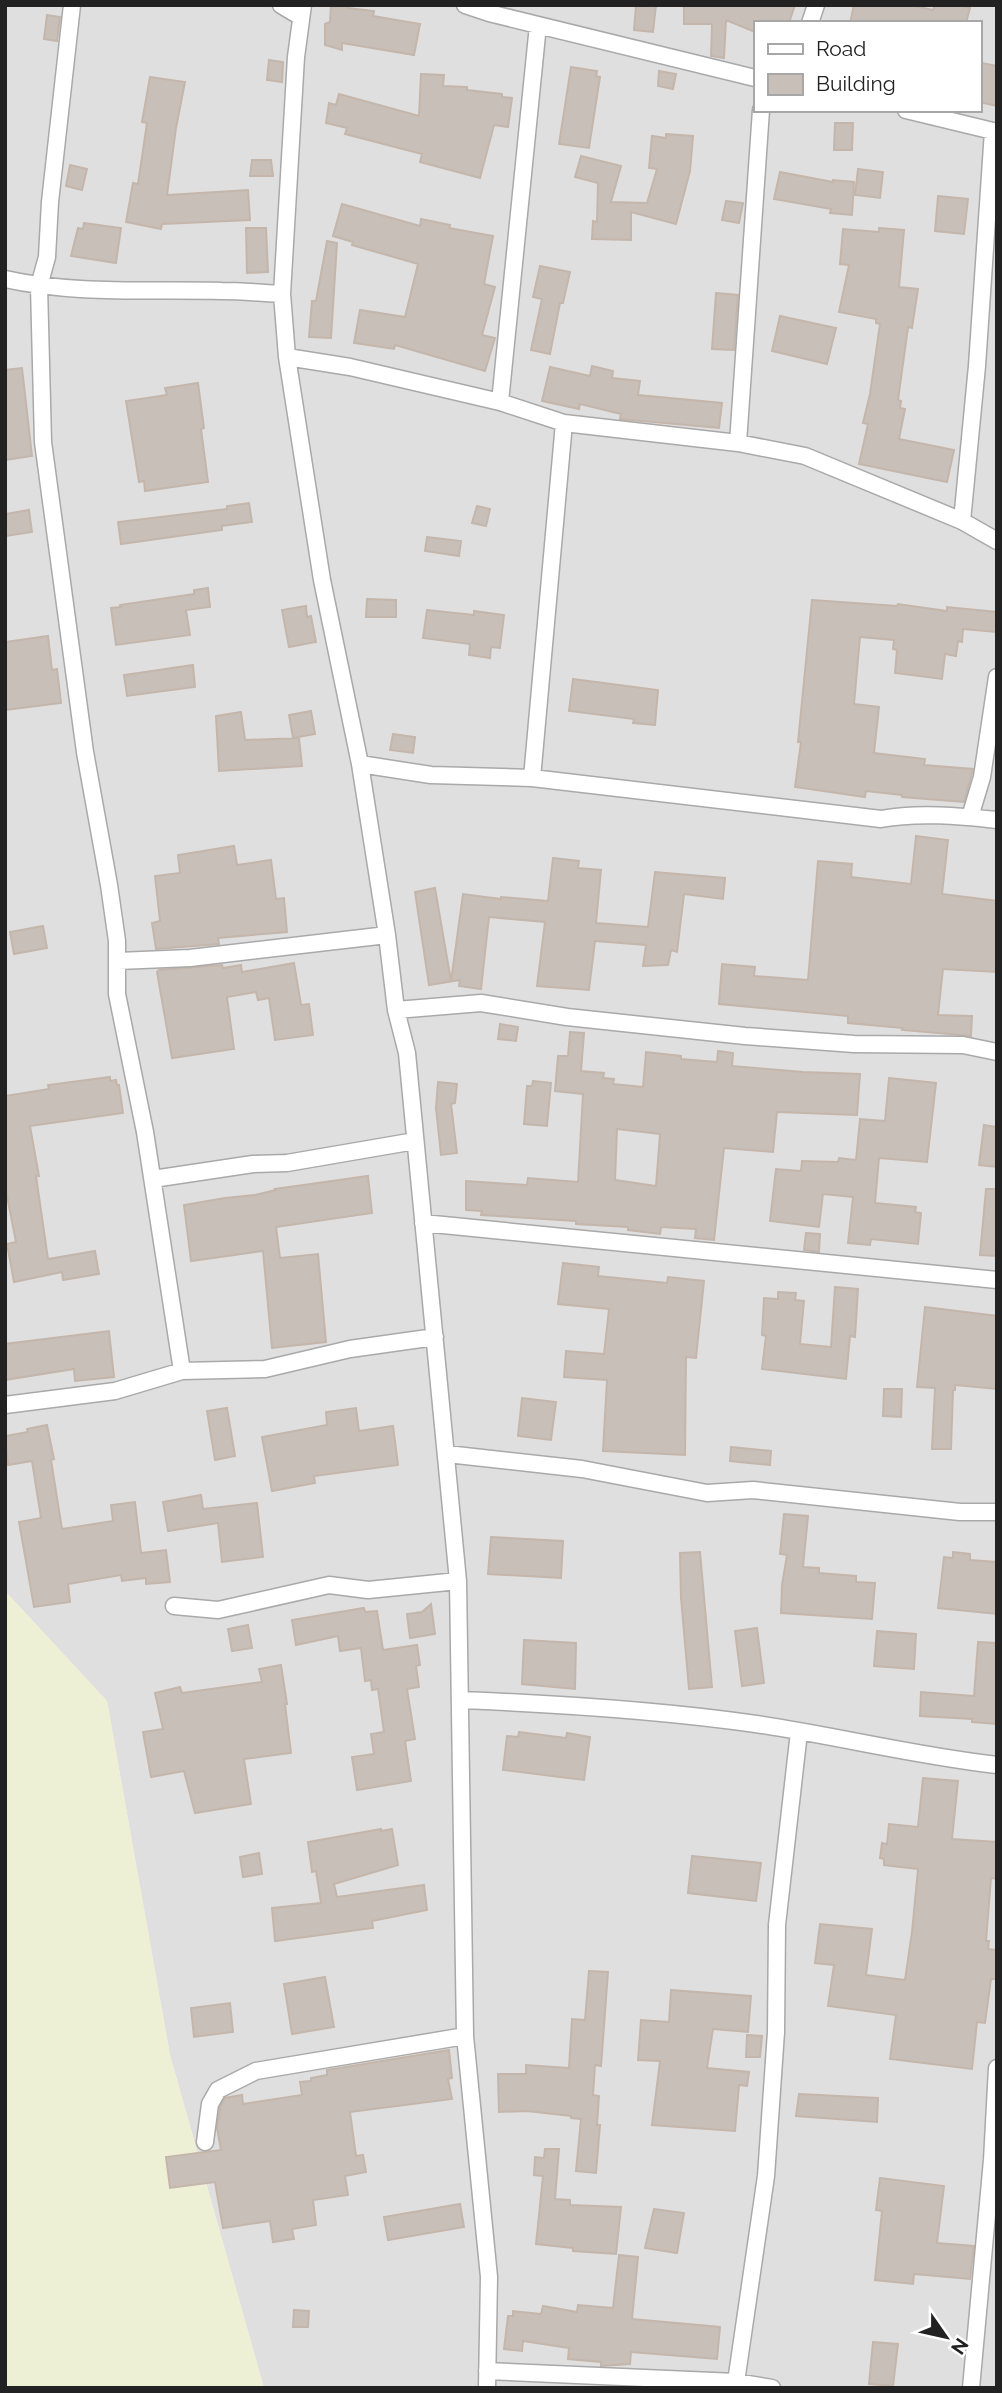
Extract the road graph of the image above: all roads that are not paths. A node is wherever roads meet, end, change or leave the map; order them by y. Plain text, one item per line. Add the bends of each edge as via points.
1 (72, 5) edge
2 (281, 5) edge
3 (465, 5) edge
4 (302, 11) edge
5 (538, 25) junction
6 (754, 78) edge
7 (761, 112) edge
8 (914, 112) edge
9 (995, 132) edge
10 (5, 279) edge
11 (39, 286) junction
12 (282, 294) junction
13 (287, 357) junction
14 (500, 402) junction
15 (564, 423) junction
16 (738, 443) junction
17 (962, 521) junction
18 (997, 541) edge
19 (997, 677) edge
20 (359, 764) junction
21 (532, 778) junction
22 (970, 817) junction
23 (997, 820) edge
24 (387, 935) junction
25 (118, 961) junction
26 (396, 1010) junction
27 (997, 1052) edge
28 (415, 1141) junction
29 (153, 1179) junction
30 (423, 1223) junction
31 (997, 1280) edge
32 (435, 1338) junction
33 (182, 1371) junction
34 (5, 1405) edge
35 (447, 1454) junction
36 (997, 1512) edge
37 (458, 1581) junction
38 (174, 1606) dead end
39 (461, 1700) junction
40 (799, 1731) junction
41 (997, 1765) edge
42 (465, 2036) junction
43 (997, 2068) edge
44 (205, 2142) dead end
45 (487, 2379) edge
46 (736, 2382) junction
47 (772, 2388) edge
48 (971, 2388) edge

1 - 11 street via 47,257
2 - 4 street
3 - 5 street
4 - 12 street
5 - 6 street
5 - 14 street
7 - 16 street
8 - 9 street
9 - 17 street
10 - 11 street
11 - 12 street
11 - 25 street via 43,442
12 - 13 street
13 - 14 street
13 - 20 street via 322,580
14 - 15 street
15 - 16 street
15 - 21 street
16 - 17 street via 805,456
17 - 18 street
19 - 22 street via 982,777
20 - 21 street via 431,775
20 - 24 street
21 - 22 street via 881,819
22 - 23 street
24 - 25 street via 190,958
24 - 26 street
25 - 29 street via 117,994
26 - 27 street via 481,1003 745,1036 963,1045
26 - 28 street via 407,1053
28 - 29 street
28 - 30 street
29 - 33 street
30 - 31 street
30 - 32 street
32 - 33 street via 350,1349 265,1369
32 - 35 street
33 - 34 street via 115,1391
35 - 36 street via 582,1469 707,1493 753,1490 960,1513
35 - 37 street
37 - 38 street via 368,1590 329,1585 218,1610
37 - 39 street
39 - 40 street via 588,1705
39 - 42 street
40 - 41 street
40 - 46 street via 777,1925 776,2032 766,2176
42 - 44 street via 256,2071 218,2090 210,2104
42 - 45 street via 489,2277
43 - 48 street
45 - 46 street
46 - 47 street

